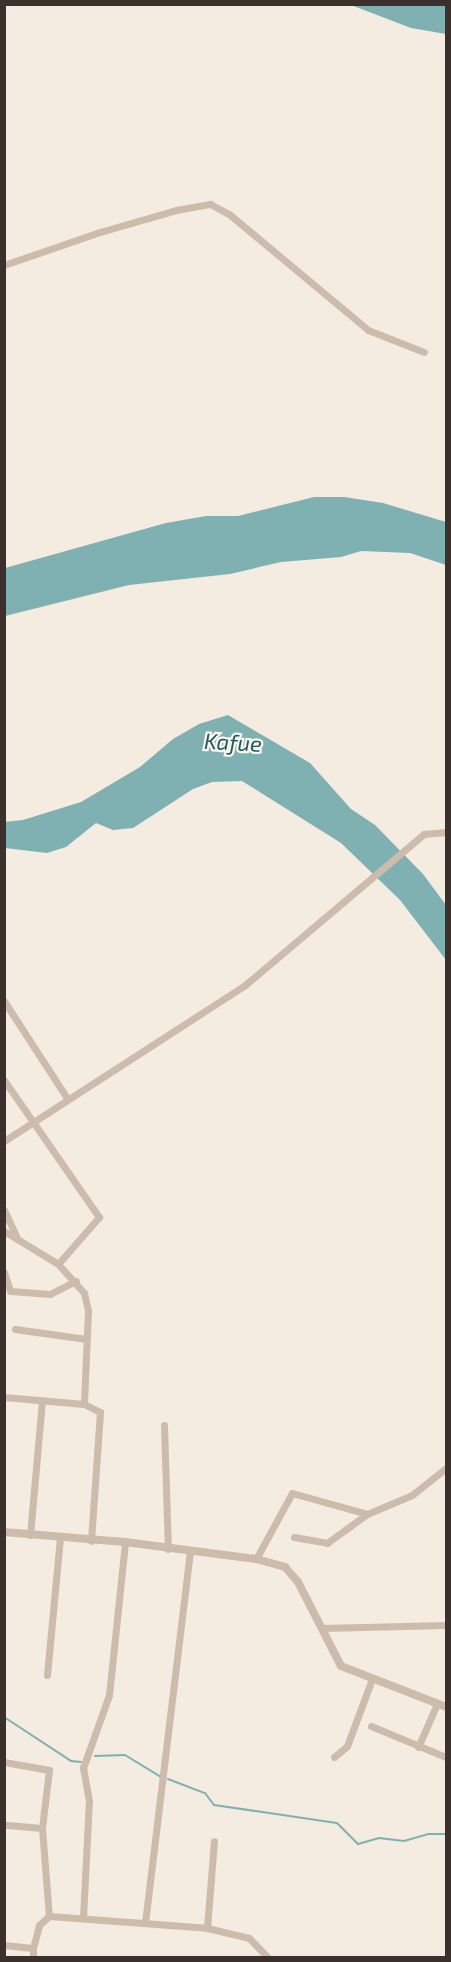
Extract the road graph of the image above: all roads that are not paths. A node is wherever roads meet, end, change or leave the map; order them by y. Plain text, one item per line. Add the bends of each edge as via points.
1 (4, 265) edge
2 (424, 352) dead end
3 (447, 832) edge
4 (4, 1001) edge
5 (4, 1080) edge
6 (67, 1098) junction
7 (33, 1121) junction
8 (4, 1141) edge
9 (4, 1210) edge
10 (4, 1232) edge
11 (17, 1238) junction
12 (58, 1264) junction
13 (4, 1272) edge
14 (76, 1281) junction
15 (15, 1329) dead end
16 (86, 1339) junction
17 (4, 1397) edge
18 (42, 1401) junction
19 (84, 1404) junction
20 (164, 1425) dead end
21 (447, 1468) edge
22 (367, 1514) junction
23 (4, 1532) edge
24 (30, 1534) junction
25 (294, 1537) dead end
26 (60, 1538) junction
27 (91, 1541) junction
28 (125, 1542) junction
29 (168, 1549) junction
30 (190, 1553) junction
31 (256, 1559) junction
32 (447, 1625) edge
33 (322, 1628) junction
34 (47, 1675) dead end
35 (372, 1678) junction
36 (437, 1704) junction
37 (447, 1707) edge
38 (371, 1726) dead end
39 (418, 1747) junction
40 (334, 1757) dead end
41 (447, 1757) edge
42 (4, 1762) edge
43 (4, 1826) edge
44 (42, 1828) junction
45 (214, 1841) dead end
46 (49, 1916) junction
47 (83, 1918) junction
48 (145, 1923) junction
49 (207, 1928) junction
50 (4, 1945) edge
51 (33, 1948) junction
52 (33, 1958) edge
53 (268, 1958) edge

1 - 2 street via 100,232 210,204 229,214 368,330
3 - 6 street via 424,834 245,985
4 - 6 street
5 - 7 street
6 - 7 street
7 - 8 street
7 - 12 street via 99,1219
9 - 11 street
10 - 11 street
11 - 12 street
12 - 14 street
13 - 14 street via 10,1291 50,1294
14 - 16 street via 86,1299
15 - 16 street
16 - 19 street
17 - 18 street
18 - 19 street
18 - 24 street
19 - 27 street via 96,1408 101,1418
20 - 29 street
21 - 22 street via 412,1495
22 - 25 street via 327,1543
22 - 31 street via 292,1493
23 - 24 street
24 - 26 street
26 - 27 street
26 - 34 street
27 - 28 street
28 - 29 street
28 - 47 street via 108,1695 83,1768 89,1801
29 - 30 street
30 - 31 street
30 - 48 street
31 - 33 street via 291,1573
32 - 33 street
33 - 35 street via 341,1666
35 - 36 street
35 - 40 street via 347,1746
36 - 37 street
36 - 39 street
38 - 39 street
39 - 41 street
42 - 44 street via 49,1768
43 - 44 street
44 - 46 street
45 - 49 street
46 - 47 street
46 - 51 street via 39,1924
47 - 48 street
48 - 49 street
49 - 53 street via 249,1938
50 - 51 street
51 - 52 street

